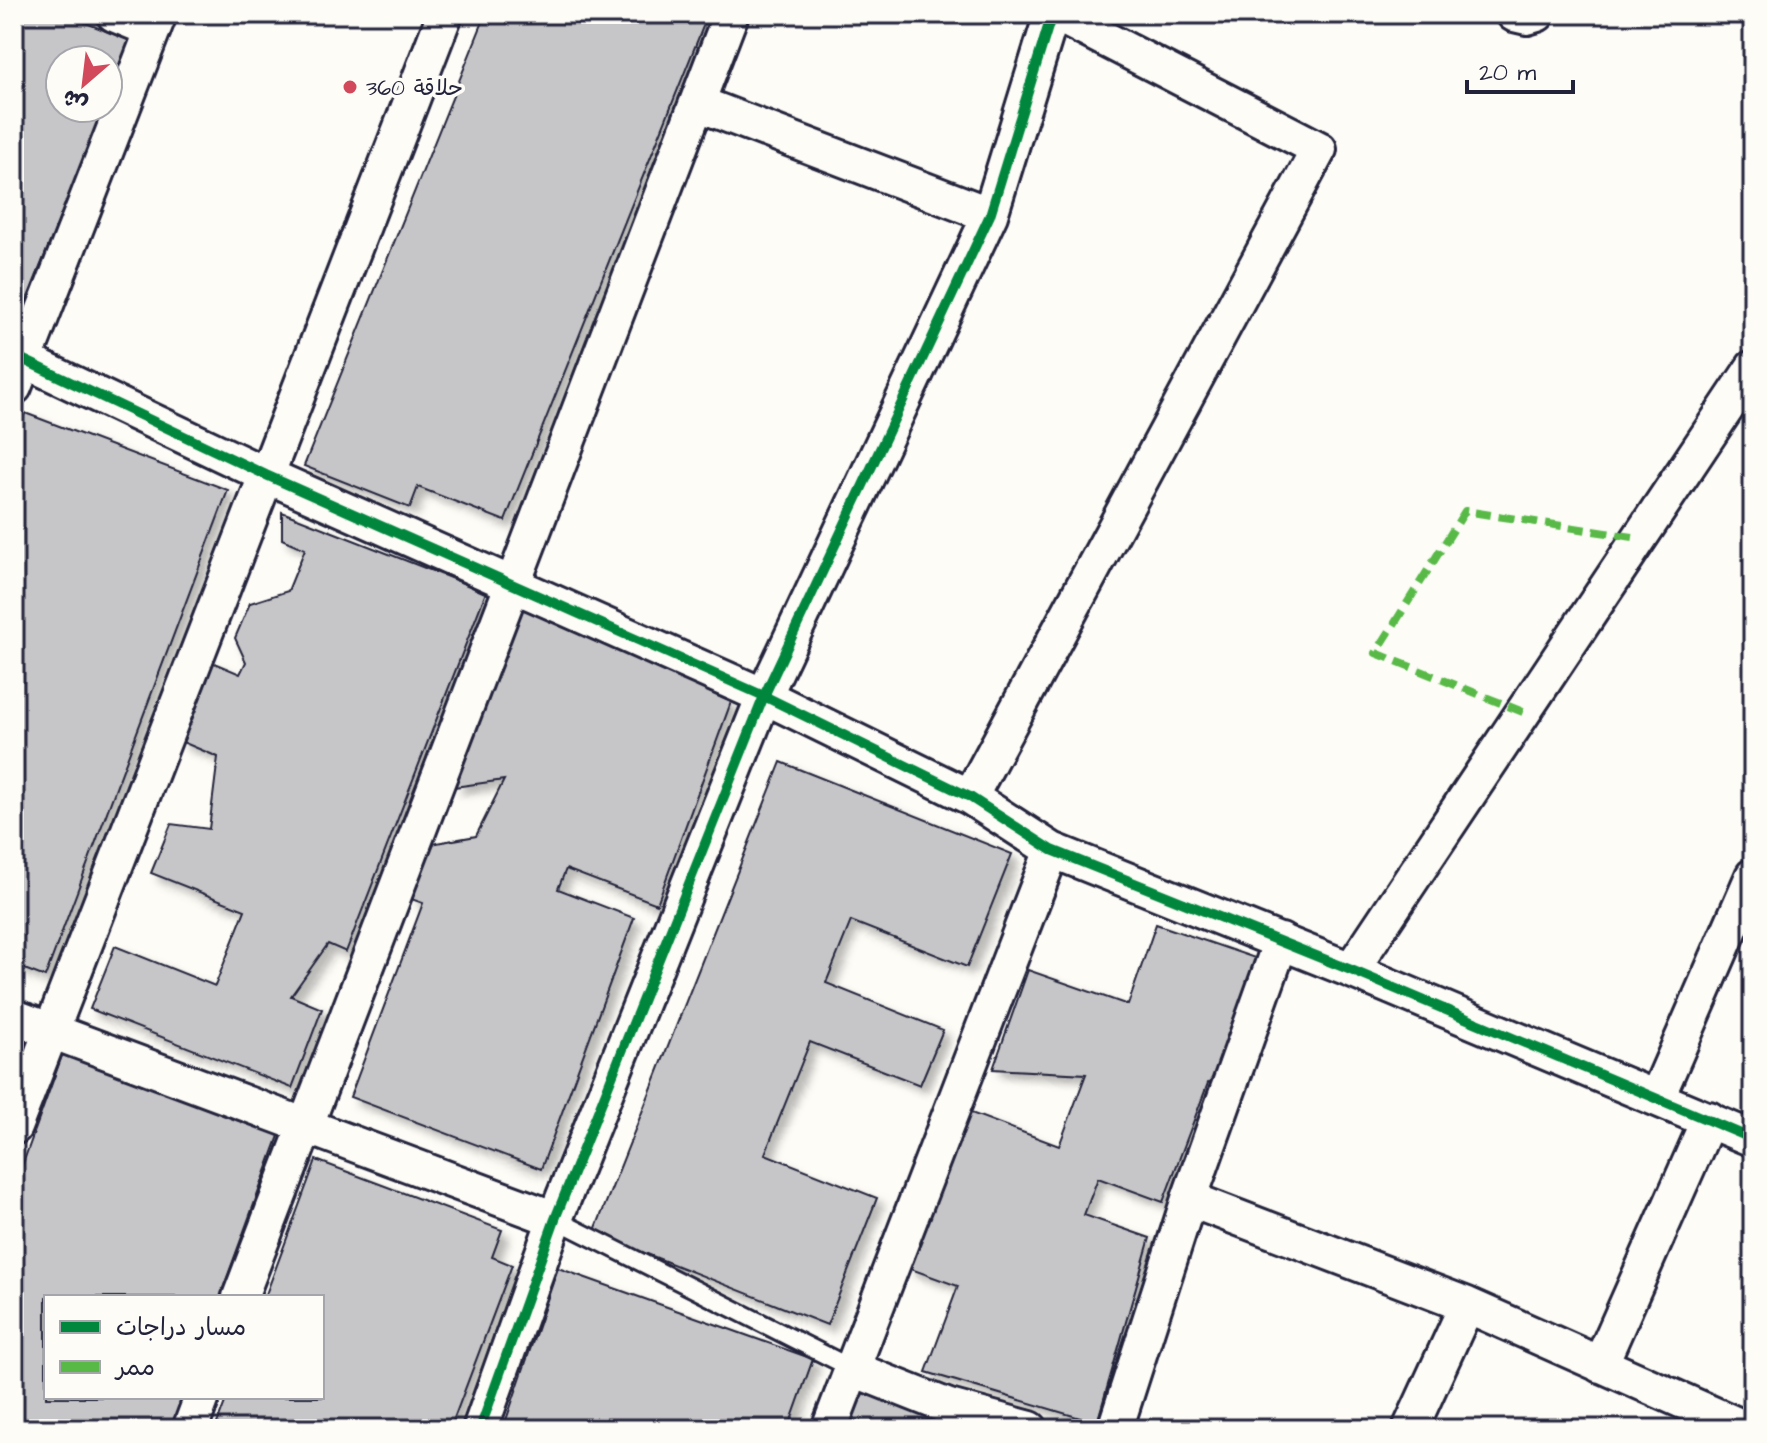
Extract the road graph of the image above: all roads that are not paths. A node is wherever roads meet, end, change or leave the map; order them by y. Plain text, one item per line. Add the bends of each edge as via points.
1 (114, 14) edge
2 (731, 14) edge
3 (1054, 14) edge
4 (1514, 14) edge
5 (1537, 14) edge
6 (438, 16) edge
7 (156, 22) edge
8 (697, 103) junction
9 (990, 215) junction
10 (1753, 368) edge
11 (19, 374) edge
12 (266, 475) junction
13 (513, 583) junction
14 (764, 696) junction
15 (970, 797) junction
16 (1052, 850) junction
17 (1753, 876) edge
18 (1281, 941) junction
19 (1351, 970) junction
20 (14, 1017) edge
21 (51, 1032) junction
22 (1657, 1097) junction
23 (1709, 1119) junction
24 (14, 1127) edge
25 (305, 1128) junction
26 (1753, 1139) edge
27 (1189, 1199) junction
28 (555, 1219) junction
29 (241, 1295) edge
30 (1467, 1305) junction
31 (1600, 1365) junction
32 (853, 1369) junction
33 (201, 1399) edge
34 (190, 1429) edge
35 (480, 1429) edge
36 (829, 1429) edge
37 (1030, 1429) edge
38 (1115, 1429) edge
39 (1410, 1429) edge
40 (1746, 1429) edge

1 - 7 street
2 - 8 street
3 - 9 street
3 - 15 street via 1319,149
4 - 5 street
6 - 12 street
7 - 11 street
8 - 9 street
8 - 13 street
9 - 14 street
10 - 19 street
11 - 12 street
12 - 13 street
12 - 21 street
13 - 14 street
13 - 25 street
14 - 15 street
14 - 28 street
15 - 16 street
16 - 18 street
16 - 32 street
17 - 22 street
18 - 19 street
18 - 27 street
19 - 22 street
20 - 21 street
21 - 24 street
21 - 25 street
22 - 23 street
23 - 26 street
23 - 31 street
25 - 28 street
25 - 29 street
27 - 30 street
27 - 38 street
28 - 32 lane
28 - 35 street
30 - 31 street
30 - 39 street
31 - 40 street
32 - 36 street
32 - 37 street via 949,1407
33 - 34 street

